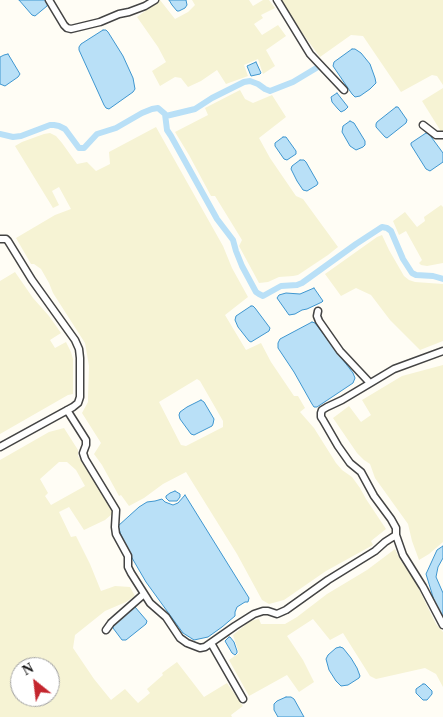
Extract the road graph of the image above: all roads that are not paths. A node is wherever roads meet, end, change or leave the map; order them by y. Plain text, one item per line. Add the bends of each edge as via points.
1 (50, 0) edge
2 (156, 0) edge
3 (277, 0) edge
4 (344, 90) dead end
5 (423, 125) dead end
6 (443, 135) edge
7 (0, 239) edge
8 (318, 311) dead end
9 (443, 351) edge
10 (370, 383) junction
11 (67, 410) junction
12 (0, 447) edge
13 (396, 535) junction
14 (144, 594) junction
15 (443, 625) edge
16 (106, 630) dead end
17 (210, 643) junction
18 (243, 699) dead end

1 - 2 street via 64,25 71,29 100,22
3 - 4 street via 310,54
5 - 6 street via 436,135
7 - 11 street via 6,239 79,349 80,397 78,403
8 - 10 street via 317,316 324,329
9 - 10 street via 400,366
10 - 13 street via 322,410 321,417 391,519
11 - 12 street
11 - 14 street via 86,440 84,459 116,510 116,534 128,556 128,567
13 - 15 street via 403,555
13 - 17 street via 286,610 277,614 268,611 254,614
14 - 16 street
14 - 17 street via 180,638 200,648
17 - 18 street

